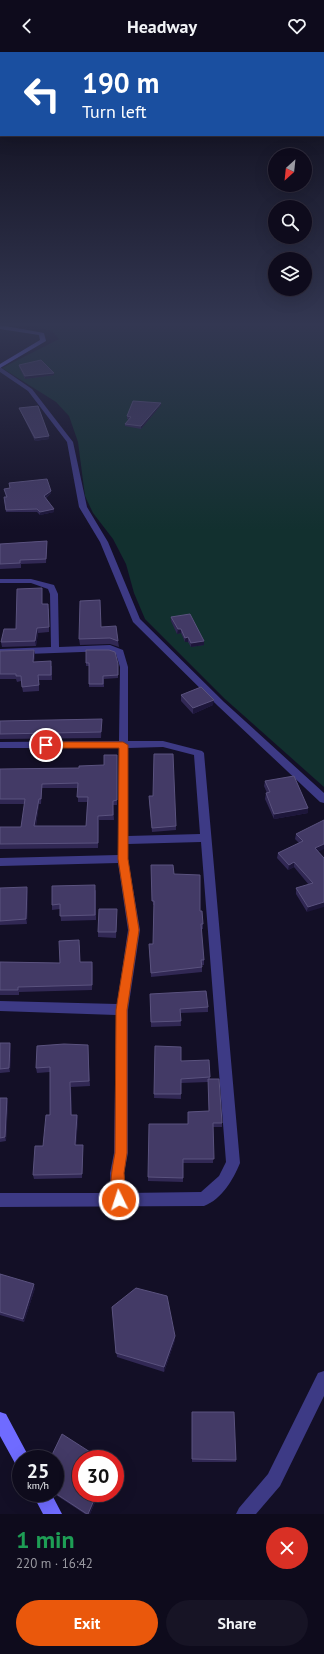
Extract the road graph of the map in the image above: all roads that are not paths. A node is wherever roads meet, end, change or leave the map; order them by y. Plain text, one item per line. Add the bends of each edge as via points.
1 (32, 393) edge
2 (0, 581) edge
3 (55, 650) junction
4 (0, 652) edge
5 (0, 745) edge
6 (123, 745) junction
7 (324, 799) edge
8 (206, 838) junction
9 (123, 840) junction
10 (123, 859) junction
11 (0, 862) edge
12 (0, 1006) edge
13 (122, 1010) junction
14 (0, 1200) edge
15 (119, 1200) junction
16 (324, 1379) edge
17 (0, 1420) edge
18 (17, 1450) edge
19 (46, 1502) edge
20 (53, 1514) edge
21 (245, 1514) edge

1 - 7 street via 70,442 83,507 104,542 136,620 221,704
2 - 3 street via 31,581 51,587 54,594
3 - 4 street
3 - 6 street via 110,648 120,652 124,666
5 - 6 street
6 - 8 street via 163,744 199,753
6 - 9 street
8 - 9 street
8 - 15 street via 233,1163 224,1181 204,1199
9 - 10 street
10 - 11 street
10 - 13 street via 134,930
12 - 13 street
13 - 15 street via 121,1153 117,1173
14 - 15 street
16 - 21 street via 274,1480
17 - 18 street
19 - 20 street

